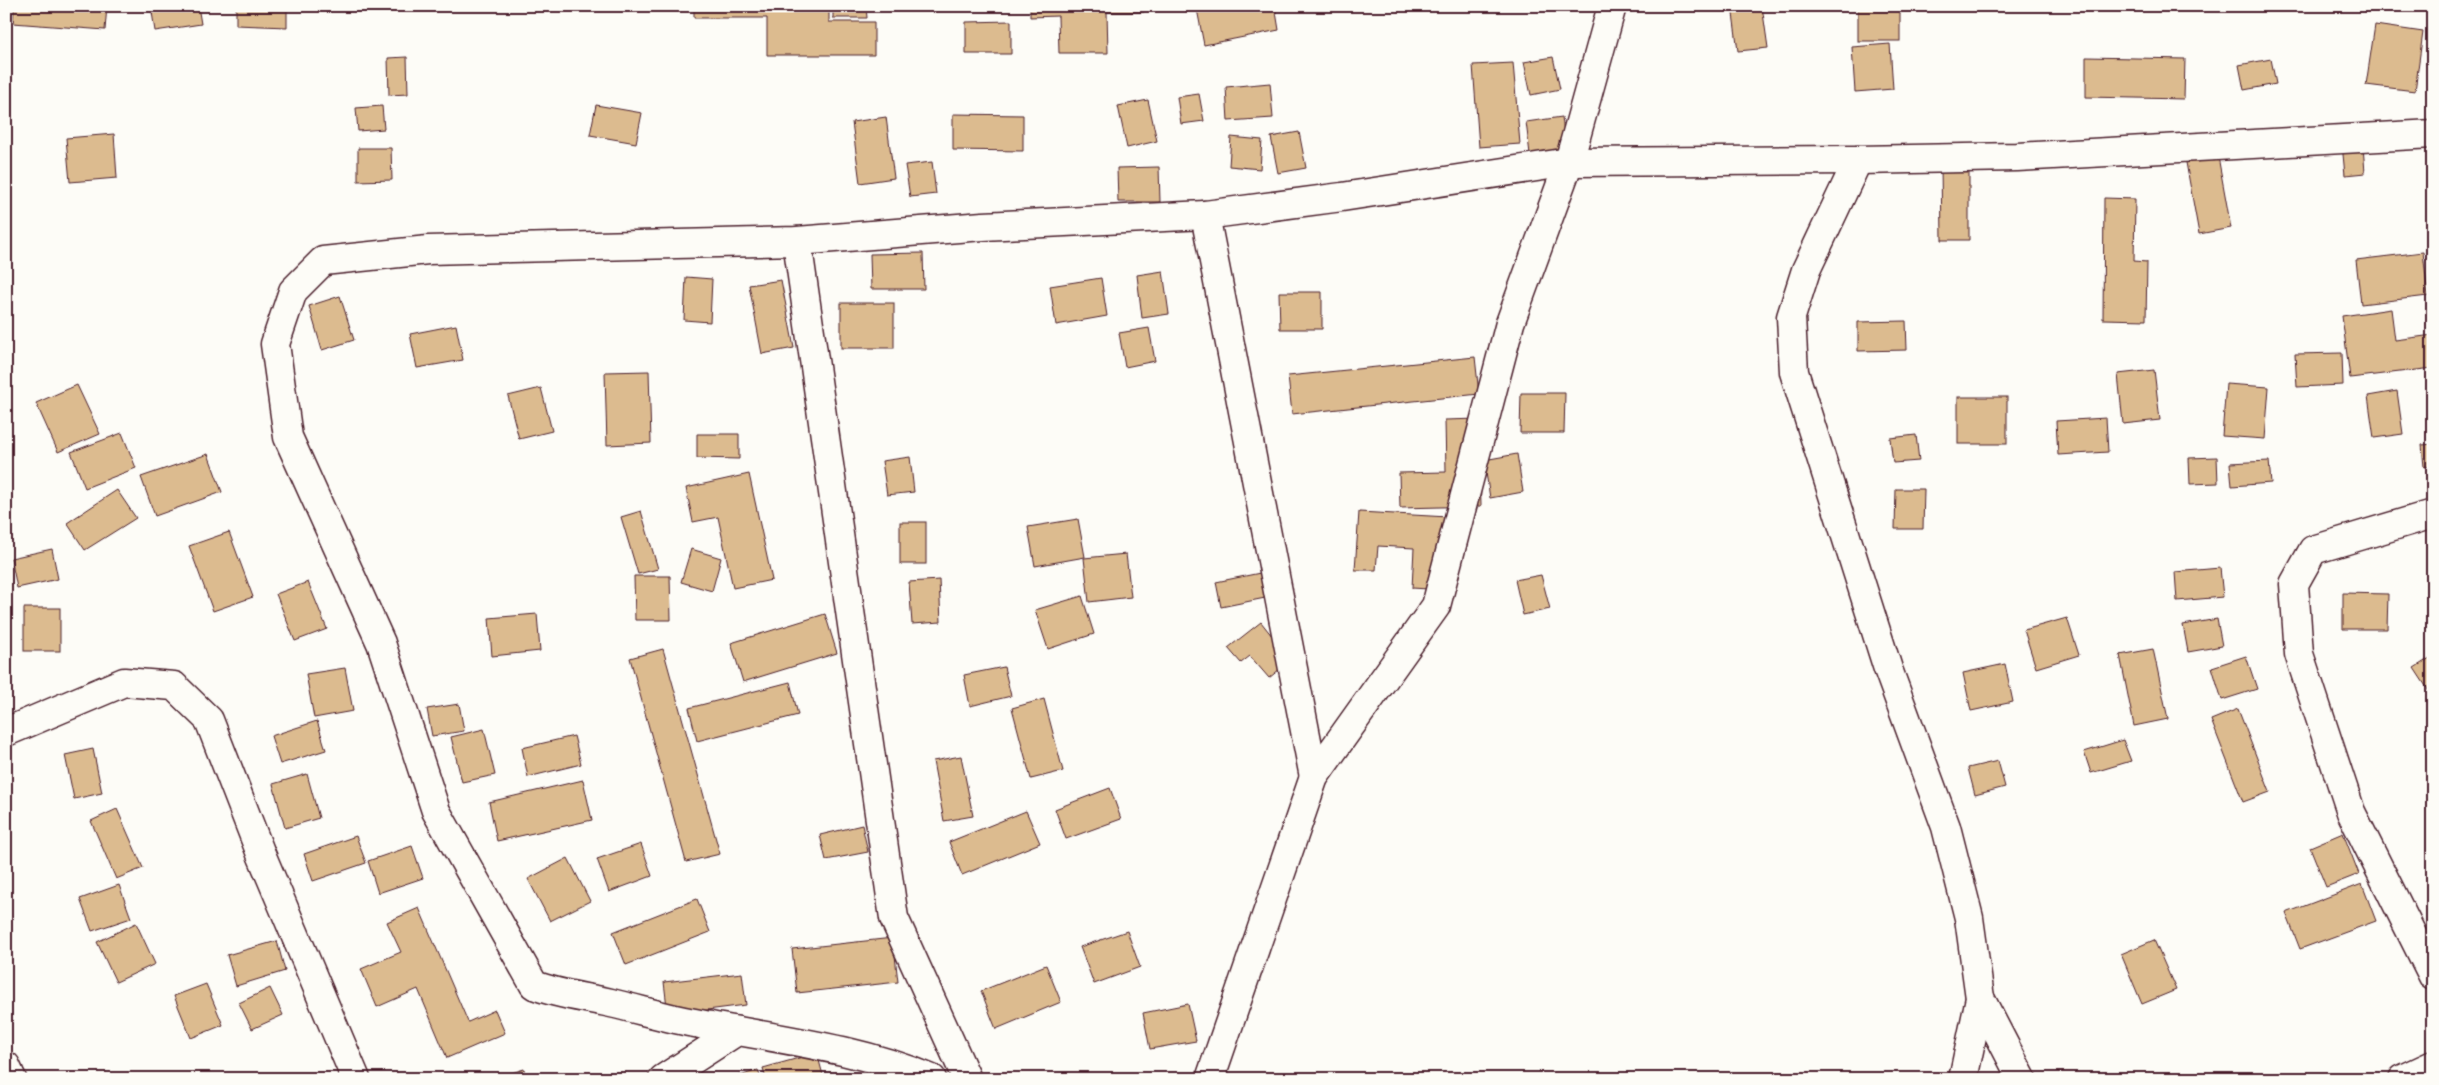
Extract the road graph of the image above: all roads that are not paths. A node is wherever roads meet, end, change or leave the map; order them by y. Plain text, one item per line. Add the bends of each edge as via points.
1 (1612, 6) edge
2 (2433, 134) edge
3 (1858, 160) junction
4 (1569, 162) junction
5 (1205, 215) junction
6 (797, 241) junction
7 (2433, 514) edge
8 (6, 732) edge
9 (1314, 777) junction
10 (2433, 976) edge
11 (1980, 998) junction
12 (737, 1031) junction
13 (2433, 1065) edge
14 (6, 1066) edge
15 (12, 1079) edge
16 (356, 1079) edge
17 (663, 1079) edge
18 (932, 1079) edge
19 (967, 1079) edge
20 (1210, 1079) edge
21 (1963, 1079) edge
22 (2022, 1079) edge
23 (2404, 1079) edge

1 - 4 street
2 - 3 street via 2018,157
3 - 4 street
3 - 11 street via 1806,270 1790,317 1794,372 1888,669 1946,827 1969,918
4 - 5 street
4 - 9 street via 1510,323 1436,606
5 - 6 street via 983,226
5 - 9 street
6 - 12 street via 428,250 323,261 293,291 275,344 288,437 381,643 436,811 534,985 555,994
6 - 19 street via 894,918
7 - 10 street via 2313,550 2294,584 2299,654 2351,812
8 - 16 street via 124,682 174,686 209,720 261,854
9 - 20 street
11 - 21 street
11 - 22 street
12 - 17 street
12 - 18 street via 901,1066
13 - 23 street
14 - 15 street

